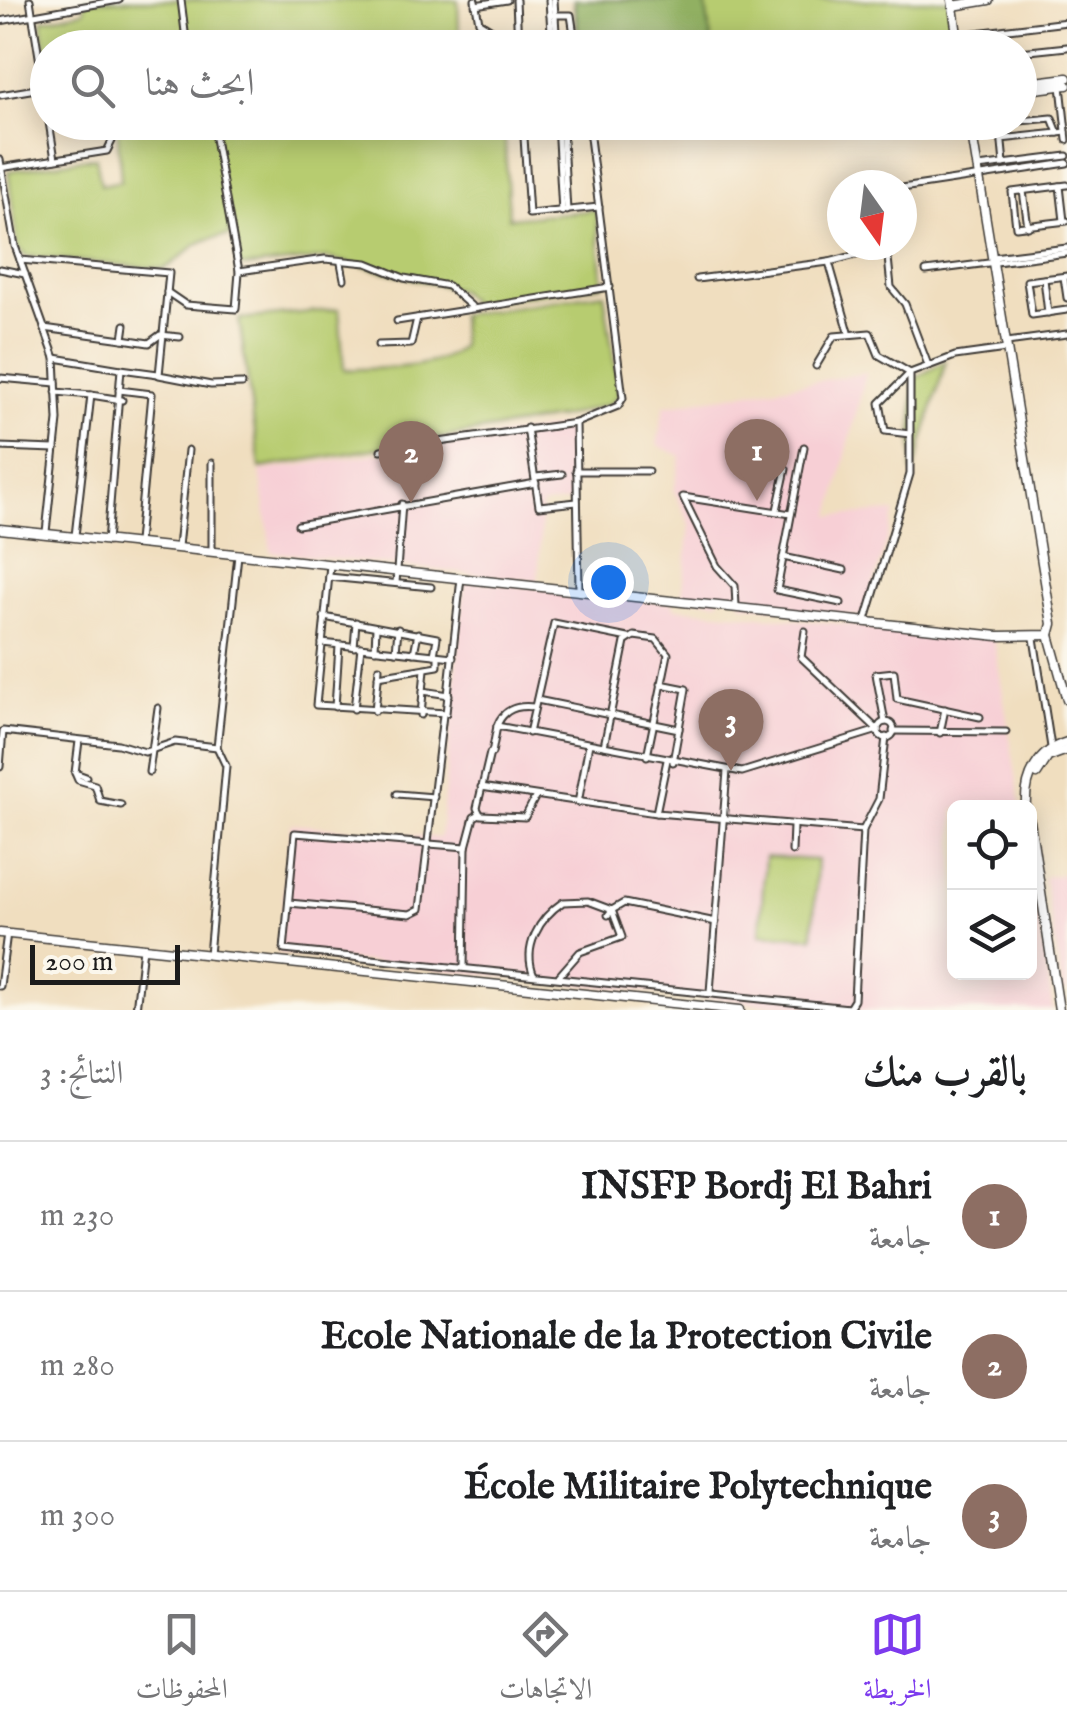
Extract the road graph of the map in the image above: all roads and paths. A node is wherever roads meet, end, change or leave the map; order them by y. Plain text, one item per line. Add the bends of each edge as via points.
1 (30, 0) edge
2 (119, 0) edge
3 (181, 0) edge
4 (507, 0) edge
5 (516, 0) edge
6 (551, 0) edge
7 (989, 0) edge
8 (475, 3) edge
9 (952, 3) edge
10 (552, 15) junction
11 (33, 16) junction
12 (0, 20) edge
13 (1067, 22) edge
14 (36, 30) edge
15 (184, 30) edge
16 (492, 30) edge
17 (517, 30) edge
18 (553, 30) edge
19 (573, 30) edge
20 (958, 30) edge
21 (1001, 30) edge
22 (1067, 46) edge
23 (1037, 50) edge
24 (1065, 83) edge
25 (1037, 86) edge
26 (30, 90) edge
27 (0, 96) edge
28 (1037, 119) edge
29 (1066, 132) edge
30 (1058, 133) junction
31 (1037, 135) edge
32 (52, 140) edge
33 (112, 140) edge
34 (215, 140) edge
35 (525, 140) edge
36 (560, 140) edge
37 (590, 140) edge
38 (973, 140) edge
39 (1002, 140) edge
40 (1067, 140) edge
41 (0, 160) edge
42 (55, 160) junction
43 (1067, 160) edge
44 (1004, 164) junction
45 (1, 168) edge
46 (978, 171) junction
47 (917, 185) edge
48 (1063, 185) edge
49 (1023, 190) junction
50 (599, 207) junction
51 (565, 211) junction
52 (1066, 221) edge
53 (1028, 226) junction
54 (1067, 251) edge
55 (20, 260) junction
56 (837, 260) edge
57 (888, 260) edge
58 (993, 260) junction
59 (830, 262) junction
60 (341, 263) junction
61 (0, 269) edge
62 (926, 270) dead end
63 (239, 272) junction
64 (25, 274) junction
65 (1066, 276) edge
66 (344, 279) dead end
67 (698, 279) dead end
68 (1044, 279) junction
69 (610, 287) junction
70 (167, 292) junction
71 (1067, 298) edge
72 (471, 306) junction
73 (1067, 310) edge
74 (1048, 313) junction
75 (418, 318) junction
76 (397, 320) dead end
77 (125, 325) dead end
78 (44, 328) junction
79 (848, 332) junction
80 (1067, 334) edge
81 (160, 335) junction
82 (180, 337) dead end
83 (124, 339) junction
84 (378, 346) dead end
85 (1007, 346) junction
86 (55, 358) junction
87 (928, 365) junction
88 (816, 366) dead end
89 (122, 370) junction
90 (910, 373) junction
91 (159, 374) junction
92 (0, 378) edge
93 (56, 382) junction
94 (242, 384) dead end
95 (119, 390) junction
96 (56, 392) junction
97 (91, 395) junction
98 (122, 400) junction
99 (576, 423) junction
100 (527, 428) junction
101 (910, 434) junction
102 (804, 447) dead end
103 (0, 448) edge
104 (55, 449) junction
105 (188, 450) dead end
106 (381, 450) dead end
107 (212, 463) dead end
108 (786, 468) dead end
109 (575, 471) junction
110 (648, 471) dead end
111 (562, 474) dead end
112 (536, 480) junction
113 (577, 502) junction
114 (402, 504) junction
115 (778, 510) junction
116 (791, 514) junction
117 (298, 525) dead end
118 (0, 529) edge
119 (46, 535) junction
120 (75, 539) junction
121 (106, 542) junction
122 (138, 545) junction
123 (178, 550) junction
124 (212, 552) junction
125 (238, 555) junction
126 (783, 558) junction
127 (330, 562) junction
128 (397, 569) junction
129 (844, 570) dead end
130 (462, 576) junction
131 (328, 577) junction
132 (396, 583) junction
133 (431, 586) dead end
134 (579, 590) junction
135 (841, 602) dead end
136 (736, 606) junction
137 (324, 616) junction
138 (866, 620) junction
139 (356, 622) junction
140 (376, 626) junction
141 (398, 629) junction
142 (805, 631) dead end
143 (418, 632) junction
144 (1049, 635) junction
145 (437, 638) junction
146 (628, 638) junction
147 (1034, 638) junction
148 (454, 640) junction
149 (322, 644) junction
150 (339, 646) junction
151 (357, 647) junction
152 (375, 649) junction
153 (396, 651) junction
154 (414, 653) junction
155 (436, 656) junction
156 (453, 658) junction
157 (425, 669) junction
158 (661, 684) junction
159 (424, 691) junction
160 (449, 695) junction
161 (1067, 700) edge
162 (536, 704) junction
163 (335, 707) junction
164 (158, 708) dead end
165 (354, 709) junction
166 (944, 709) junction
167 (375, 711) junction
168 (443, 714) junction
169 (611, 714) junction
170 (420, 715) junction
171 (980, 717) dead end
172 (885, 722) junction
173 (653, 723) junction
174 (498, 726) junction
175 (679, 729) junction
176 (878, 730) junction
177 (893, 731) junction
178 (1006, 732) dead end
179 (529, 733) junction
180 (940, 733) junction
181 (886, 737) junction
182 (78, 742) junction
183 (1067, 742) edge
184 (589, 744) junction
185 (604, 746) junction
186 (217, 747) junction
187 (1051, 747) junction
188 (152, 750) junction
189 (1067, 750) edge
190 (647, 756) junction
191 (670, 761) junction
192 (0, 767) edge
193 (150, 772) dead end
194 (727, 772) junction
195 (75, 773) junction
196 (86, 777) dead end
197 (481, 787) junction
198 (397, 794) dead end
199 (536, 796) junction
200 (434, 797) junction
201 (1030, 800) edge
202 (1031, 800) edge
203 (578, 802) junction
204 (121, 805) dead end
205 (480, 814) junction
206 (656, 814) junction
207 (720, 820) junction
208 (793, 826) junction
209 (864, 830) junction
210 (428, 844) junction
211 (466, 847) junction
212 (792, 851) dead end
213 (1037, 867) edge
214 (289, 903) junction
215 (610, 913) junction
216 (716, 922) junction
217 (4, 933) edge
218 (143, 948) junction
219 (209, 954) junction
220 (464, 968) junction
221 (534, 976) junction
222 (556, 978) junction
223 (0, 986) edge
224 (710, 994) junction
225 (691, 1008) edge
226 (723, 1009) edge
227 (136, 1010) edge
228 (740, 1010) edge
229 (1059, 1010) edge

1 - 11 street
2 - 11 street
3 - 15 street
4 - 8 street
5 - 17 street
6 - 10 street
7 - 9 main road
8 - 16 street via 480,22
9 - 20 main road
10 - 18 street
10 - 19 street via 570,15
11 - 12 street
11 - 14 street
13 - 21 street
22 - 23 street
24 - 25 main road
24 - 29 street
26 - 27 street
28 - 30 street via 1052,118
29 - 30 street
29 - 40 street
30 - 31 street
32 - 42 street
33 - 42 street via 108,151
34 - 63 street
35 - 51 street via 528,212
36 - 51 street
37 - 50 street
38 - 46 main road
39 - 44 street
41 - 45 street
42 - 45 street
43 - 44 street
43 - 46 street
44 - 46 street
45 - 55 street
46 - 47 street
46 - 58 main road
48 - 49 street
48 - 52 street
49 - 53 street
49 - 53 street via 1012,192 1016,227
50 - 51 street
50 - 69 street
52 - 53 street
54 - 58 street
55 - 64 street
55 - 70 street via 169,273
56 - 59 street
57 - 87 street via 891,287 906,304
58 - 62 street
58 - 85 main road
59 - 67 street
59 - 79 street
60 - 63 street via 326,259
60 - 66 street
60 - 72 street via 377,265 448,286
61 - 64 street
63 - 70 street via 236,309 186,305
64 - 78 street
65 - 68 street
65 - 71 street
68 - 74 street
68 - 74 street via 1027,281 1032,315
69 - 72 street
69 - 99 street via 623,398
70 - 81 street
72 - 75 street
73 - 74 street
75 - 76 street
75 - 84 street via 410,344
77 - 83 street
78 - 83 street
78 - 86 street
79 - 88 street via 834,336
79 - 90 street via 870,333 879,355
80 - 85 street
81 - 82 street
81 - 83 street via 148,343
81 - 91 street
85 - 87 street
85 - 144 main road via 1042,548
86 - 89 street
86 - 93 street
87 - 90 street
89 - 91 street
89 - 95 street
90 - 101 street
90 - 101 street via 880,404 885,432
91 - 94 street
92 - 93 street
93 - 96 street
95 - 98 street
95 - 122 street via 152,394
96 - 97 street
96 - 104 street
97 - 98 street
97 - 120 street
98 - 121 street
99 - 100 street
99 - 109 street
100 - 106 street
100 - 112 street
101 - 138 street via 910,474
102 - 116 street
103 - 104 street
104 - 119 street
105 - 123 street
107 - 124 street
108 - 115 street
109 - 110 street
109 - 113 street
111 - 112 street
112 - 113 street via 539,506
112 - 114 street
113 - 134 street
114 - 117 street
114 - 128 street
115 - 116 street
115 - 136 street via 683,497 716,566 735,586
116 - 126 street
118 - 119 main road
119 - 120 main road
120 - 121 main road
121 - 122 main road
122 - 123 main road
123 - 124 main road
124 - 125 main road
125 - 127 main road
125 - 186 street
126 - 129 street
126 - 135 street via 777,590
127 - 128 main road
127 - 131 street
128 - 130 main road
128 - 132 street
130 - 134 main road
130 - 148 street
131 - 132 street
131 - 137 street
132 - 133 street
134 - 136 main road
136 - 138 main road
137 - 139 street
137 - 149 street
138 - 147 main road
139 - 140 street
139 - 151 street
140 - 141 street
140 - 152 street
141 - 143 street
141 - 153 street
142 - 176 street via 801,657
143 - 145 street
143 - 154 street
144 - 147 main road
144 - 161 main road
145 - 148 street
145 - 155 street
146 - 158 street via 666,646
146 - 162 street via 554,623
146 - 169 street
147 - 187 street
148 - 156 street
149 - 150 street
149 - 163 street via 316,705
150 - 151 street
150 - 163 street
151 - 152 street
151 - 165 street
152 - 153 street
153 - 154 street
154 - 155 street
155 - 156 street
155 - 157 street via 438,666
156 - 160 street
157 - 159 street
157 - 167 street via 379,672
158 - 173 street
158 - 175 street via 687,689
159 - 160 street
159 - 170 street
160 - 168 street
162 - 169 street
162 - 174 street via 511,709
162 - 179 street
163 - 165 street
164 - 188 street
165 - 167 street
166 - 171 street
166 - 172 street via 897,699 894,672 876,674
166 - 180 street
167 - 170 street
168 - 170 street
168 - 200 street
169 - 173 street
169 - 185 street
172 - 176 street
172 - 177 street
173 - 175 street
173 - 190 street
174 - 179 street
174 - 197 street
175 - 191 street
176 - 181 street
176 - 194 street
177 - 180 street
177 - 181 street
178 - 180 street
179 - 184 street
181 - 209 street via 879,799
182 - 188 street
182 - 192 street via 4,731
182 - 195 street
183 - 187 main road
184 - 185 street
184 - 203 street
185 - 190 street
186 - 188 street via 176,742
186 - 219 street via 226,766
187 - 201 main road via 1035,765
188 - 193 street
189 - 202 main road via 1040,766
190 - 191 street
191 - 194 street
191 - 206 street
194 - 207 street
195 - 196 street
195 - 204 street via 95,785 100,802
197 - 199 street
197 - 205 street
198 - 200 street
199 - 203 street
199 - 205 street via 525,817
200 - 210 street
203 - 206 street
205 - 211 street
206 - 207 street
207 - 208 street
207 - 216 street
208 - 209 street
208 - 212 street
209 - 224 street via 849,1008
210 - 211 street
210 - 214 street via 423,902 416,912
210 - 214 street via 296,833
211 - 220 street
213 - 229 main road
214 - 220 street via 284,950
215 - 216 street via 624,903
215 - 221 street via 588,902 554,908 529,950
215 - 222 street via 622,936 580,952
216 - 224 street
217 - 218 main road
217 - 223 street
218 - 219 main road
218 - 227 street
219 - 225 main road
220 - 221 street
221 - 222 street
222 - 224 street
225 - 226 main road
226 - 228 main road

